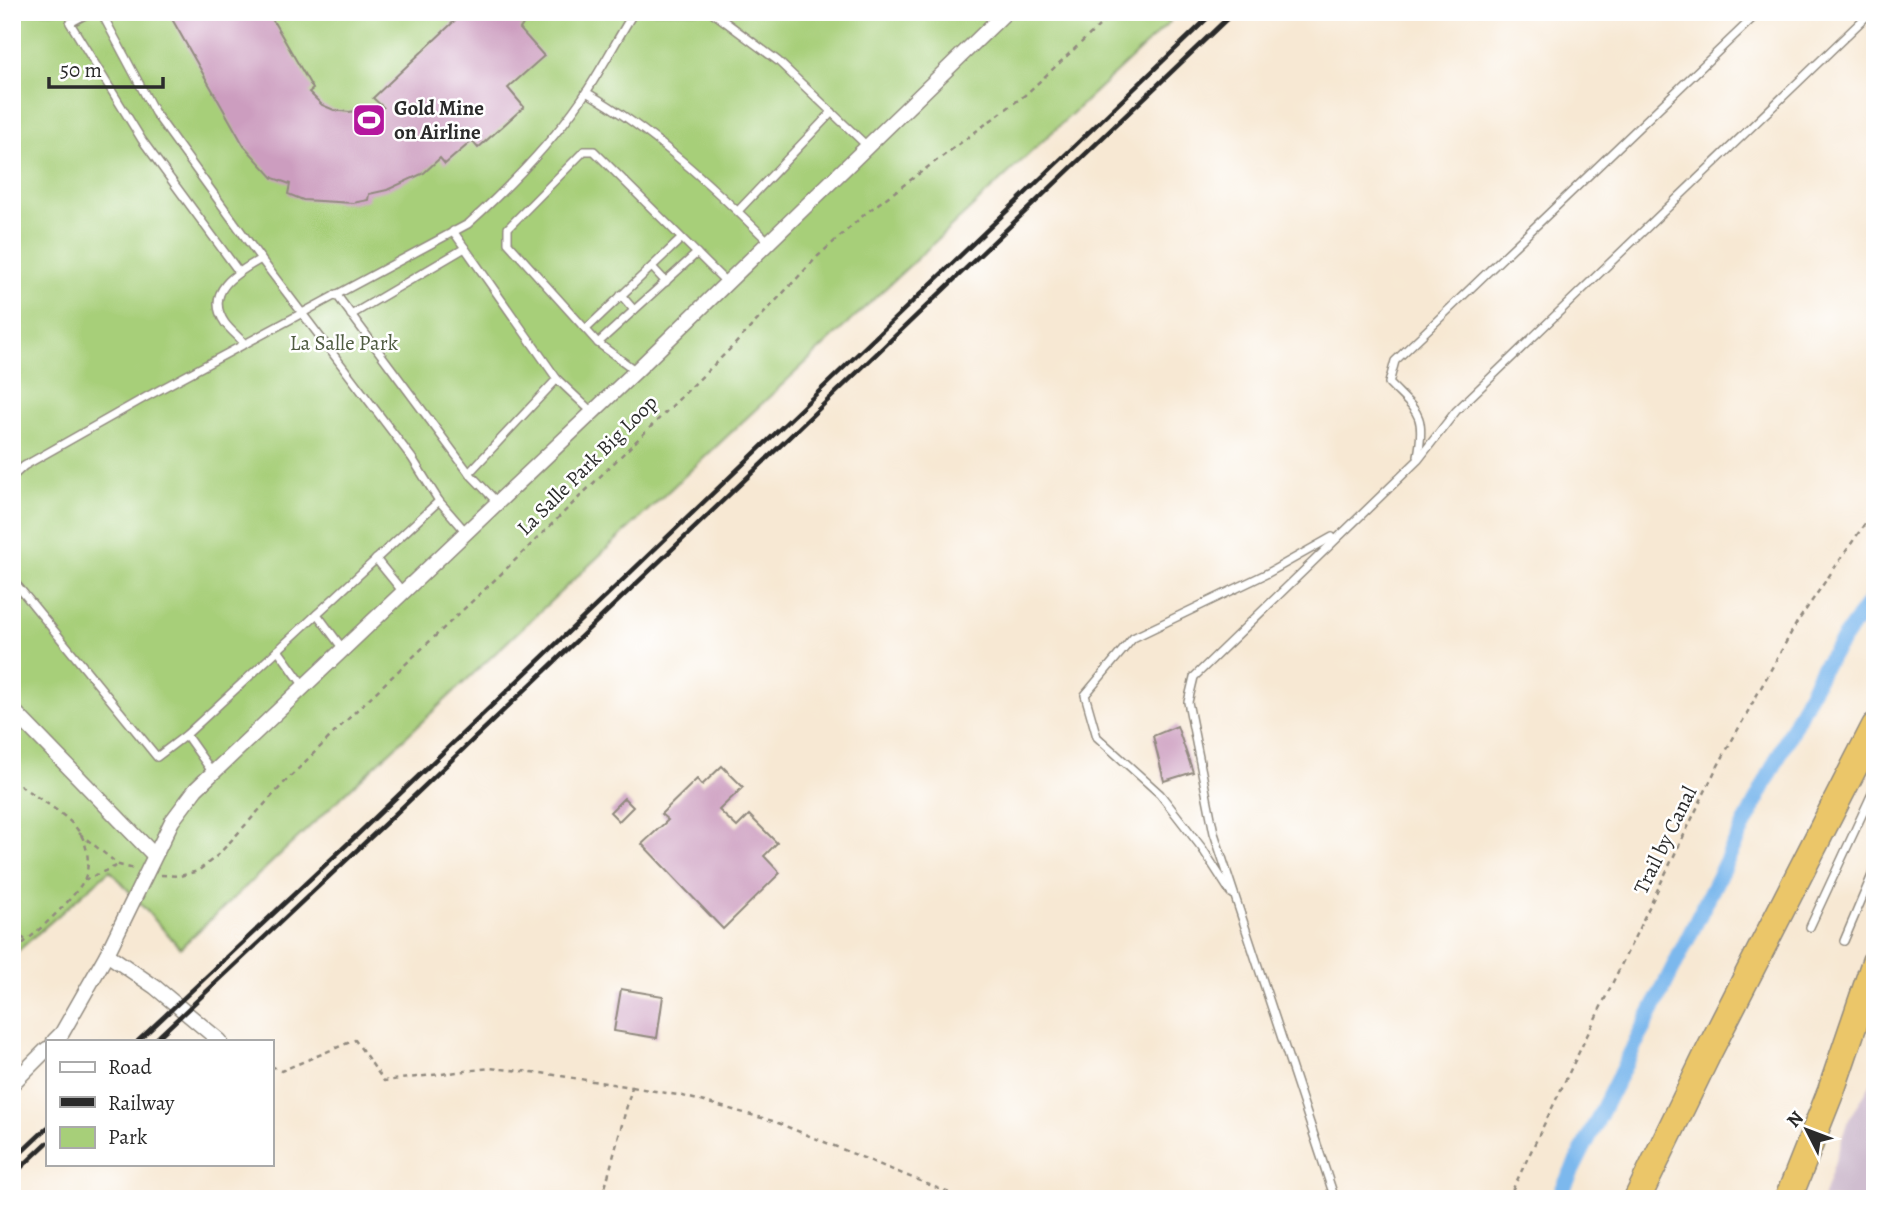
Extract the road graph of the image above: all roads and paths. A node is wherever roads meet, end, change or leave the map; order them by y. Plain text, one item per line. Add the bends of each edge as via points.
1 (90, 12) edge
2 (101, 12) edge
3 (634, 12) edge
4 (712, 12) edge
5 (1006, 12) edge
6 (1114, 12) edge
7 (1759, 12) edge
8 (1871, 12) edge
9 (586, 92) junction
10 (831, 112) junction
11 (866, 145) junction
12 (738, 211) junction
13 (453, 231) junction
14 (681, 239) junction
15 (768, 241) junction
16 (465, 248) junction
17 (697, 253) junction
18 (261, 259) junction
19 (652, 267) junction
20 (239, 272) junction
21 (666, 282) junction
22 (726, 282) junction
23 (336, 294) junction
24 (621, 295) junction
25 (634, 310) junction
26 (303, 312) junction
27 (351, 315) junction
28 (586, 329) junction
29 (598, 343) junction
30 (245, 344) junction
31 (636, 371) junction
32 (557, 379) junction
33 (592, 412) junction
34 (1418, 460) junction
35 (469, 473) junction
36 (12, 477) edge
37 (439, 501) junction
38 (497, 502) junction
39 (1875, 509) edge
40 (466, 532) junction
41 (1342, 532) junction
42 (376, 559) junction
43 (12, 579) edge
44 (403, 592) junction
45 (317, 614) junction
46 (343, 649) junction
47 (278, 650) junction
48 (304, 686) junction
49 (12, 709) edge
50 (1875, 726) edge
51 (186, 736) junction
52 (213, 773) junction
53 (12, 779) edge
54 (1875, 787) edge
55 (79, 833) junction
56 (154, 855) junction
57 (119, 865) junction
58 (1875, 867) edge
59 (146, 872) junction
60 (84, 880) junction
61 (1237, 903) junction
62 (1810, 927) dead end
63 (12, 932) edge
64 (28, 941) junction
65 (1844, 941) dead end
66 (12, 952) edge
67 (107, 954) junction
68 (1875, 962) edge
69 (55, 1040) edge
70 (219, 1040) edge
71 (46, 1050) edge
72 (273, 1067) edge
73 (12, 1084) edge
74 (632, 1087) junction
75 (602, 1199) edge
76 (964, 1199) edge
77 (1335, 1199) edge
78 (1508, 1199) edge
79 (1637, 1199) edge
80 (1788, 1199) edge

1 - 20 lane via 70,23 142,140
2 - 18 lane via 155,113
3 - 9 lane
4 - 10 lane via 778,61
5 - 11 street
6 - 59 path, La Salle Park Big Loop via 1025,94 818,256 734,345 359,708 218,855 198,871 180,876
7 - 34 lane via 1395,361 1389,383 1417,410 1422,434
8 - 34 lane via 1456,411
9 - 12 lane via 646,131
9 - 13 lane via 535,158 493,202
10 - 11 lane
10 - 12 lane
11 - 15 street
12 - 15 lane
13 - 16 lane
13 - 23 lane
14 - 17 lane
14 - 19 lane
14 - 28 lane via 594,151 584,151 508,228 508,243
15 - 22 street
16 - 27 lane
16 - 32 lane
17 - 21 lane
17 - 22 lane
18 - 20 lane
18 - 26 lane
19 - 21 lane
19 - 24 lane
20 - 30 lane via 224,284 218,304 224,321
21 - 25 lane
22 - 31 street
23 - 26 lane
23 - 27 lane
24 - 25 lane
24 - 28 lane
25 - 29 lane
26 - 30 lane
26 - 37 lane
27 - 35 lane
28 - 29 lane
29 - 31 lane
30 - 36 lane via 24,466
31 - 33 street
32 - 33 lane
32 - 35 lane
33 - 38 street
34 - 41 lane
35 - 38 lane
37 - 40 lane
37 - 42 lane
38 - 40 street
39 - 78 path, Trail by Canal via 1796,624 1714,774
40 - 44 street
41 - 61 lane via 1194,677 1188,702 1214,833
41 - 61 lane via 1133,638 1084,695 1097,737 1160,794
42 - 44 lane
42 - 45 lane
43 - 51 lane via 158,757
44 - 46 street
45 - 46 lane
45 - 47 lane
46 - 48 street
47 - 48 lane
47 - 51 lane
48 - 52 street
49 - 56 street
50 - 79 highway
51 - 52 lane
52 - 56 street via 172,821
53 - 55 path, La Salle Park Big Loop
54 - 62 lane
55 - 57 path, La Salle Park Big Loop
55 - 60 path via 88,860
56 - 59 street
57 - 59 path, La Salle Park Big Loop
57 - 60 path
58 - 65 lane
59 - 67 street
60 - 64 path
61 - 77 lane
63 - 64 path
64 - 66 path
67 - 69 street
67 - 70 street
68 - 80 highway
71 - 73 street
72 - 74 path via 281,1071 355,1040 384,1081 490,1068
74 - 75 path
74 - 76 path via 773,1121

